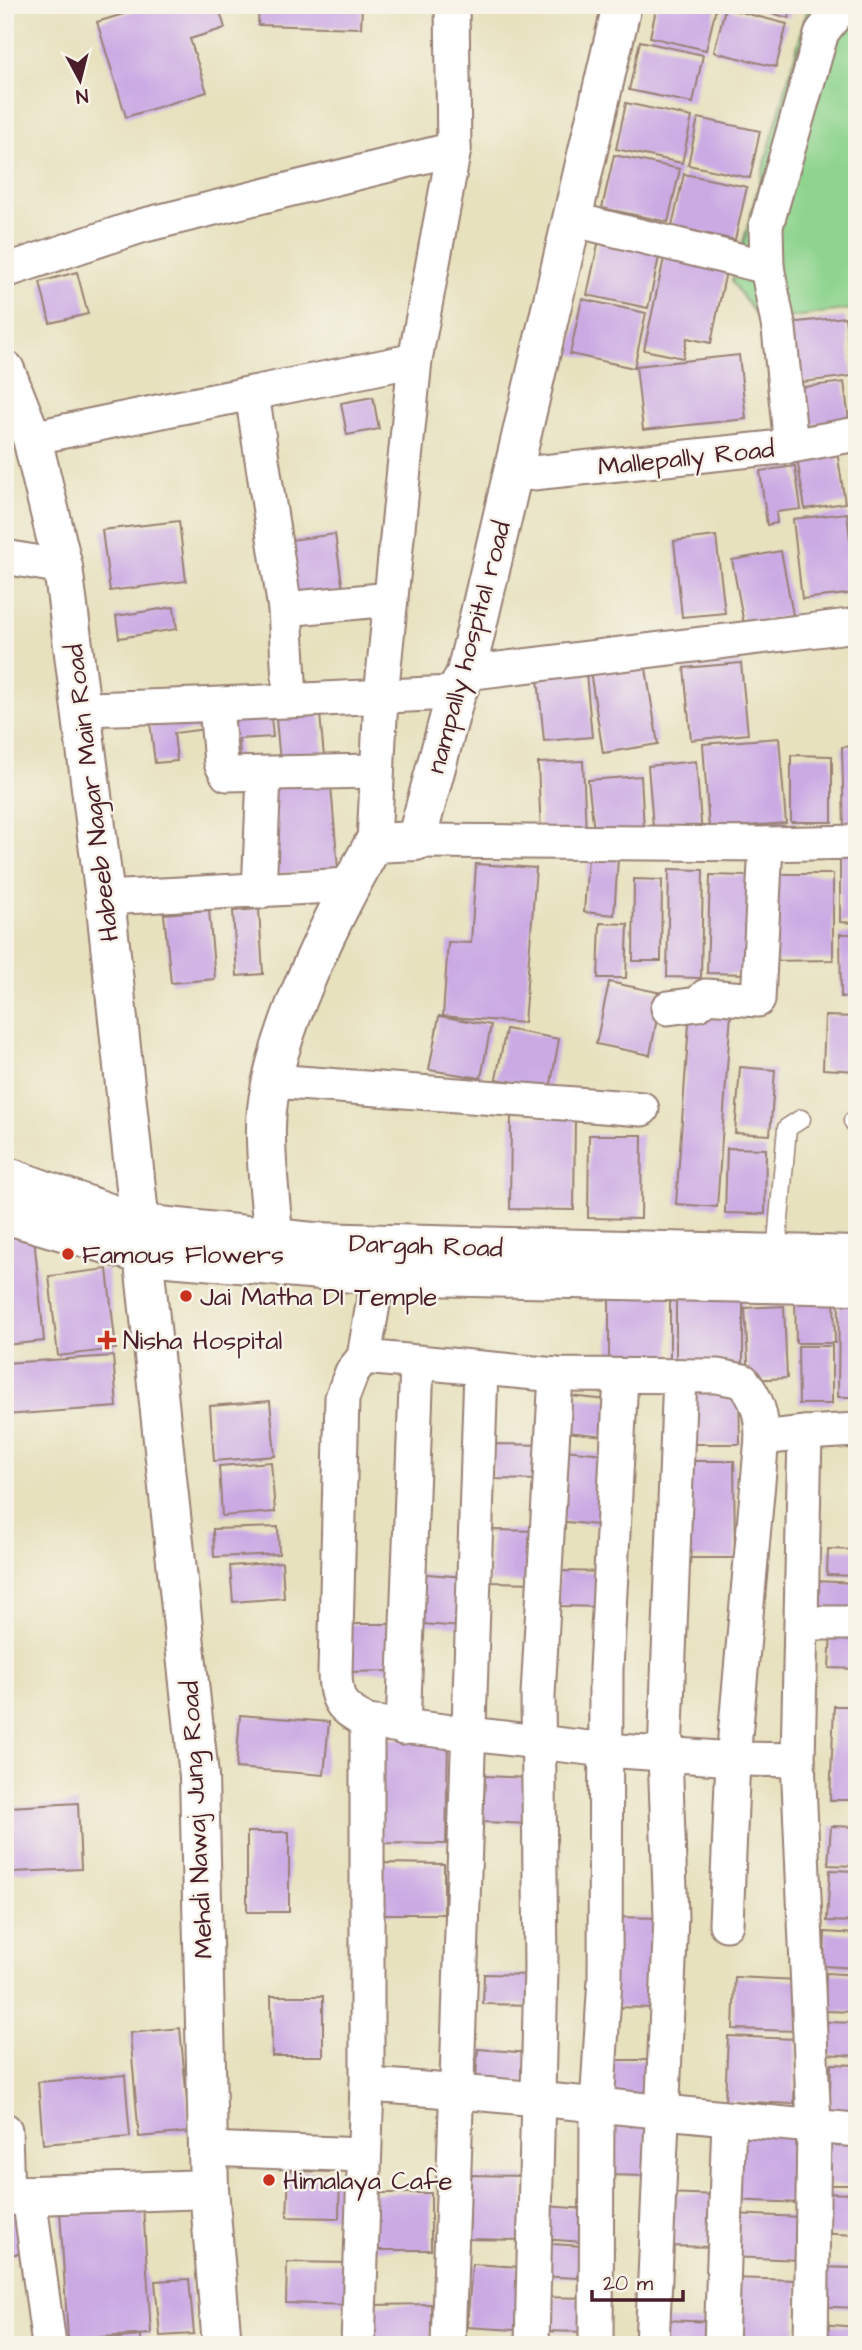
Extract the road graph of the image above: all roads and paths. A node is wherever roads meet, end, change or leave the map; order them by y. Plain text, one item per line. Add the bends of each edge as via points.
1 (452, 5) edge
2 (622, 5) edge
3 (851, 5) edge
4 (454, 149) junction
5 (571, 219) junction
6 (767, 268) junction
7 (5, 271) edge
8 (415, 360) junction
9 (5, 370) edge
10 (252, 394) junction
11 (857, 434) edge
12 (32, 438) junction
13 (791, 446) junction
14 (514, 475) junction
15 (5, 557) edge
16 (63, 567) junction
17 (390, 599) junction
18 (285, 608) junction
19 (857, 625) edge
20 (461, 683) junction
21 (381, 696) junction
22 (290, 699) junction
23 (216, 706) junction
24 (81, 709) junction
25 (375, 771) junction
26 (264, 776) junction
27 (416, 841) junction
28 (857, 842) edge
29 (374, 843) junction
30 (766, 844) junction
31 (350, 885) junction
32 (259, 892) junction
33 (105, 898) junction
34 (668, 1007) dead end
35 (273, 1081) junction
36 (642, 1109) dead end
37 (801, 1119) dead end
38 (5, 1176) edge
39 (5, 1214) edge
40 (273, 1237) junction
41 (142, 1240) junction
42 (776, 1254) junction
43 (857, 1256) edge
44 (378, 1275) junction
45 (857, 1285) edge
46 (364, 1357) junction
47 (417, 1363) junction
48 (481, 1370) junction
49 (556, 1375) junction
50 (680, 1376) junction
51 (621, 1377) junction
52 (857, 1430) edge
53 (805, 1433) junction
54 (762, 1437) junction
55 (802, 1623) junction
56 (857, 1623) edge
57 (367, 1722) junction
58 (404, 1728) junction
59 (469, 1736) junction
60 (537, 1741) junction
61 (606, 1750) junction
62 (665, 1754) junction
63 (733, 1759) junction
64 (798, 1760) junction
65 (726, 1924) dead end
66 (367, 2085) junction
67 (457, 2091) junction
68 (539, 2101) junction
69 (597, 2106) junction
70 (662, 2114) junction
71 (729, 2119) junction
72 (814, 2126) junction
73 (5, 2130) edge
74 (857, 2130) edge
75 (208, 2149) junction
76 (364, 2155) junction
77 (209, 2189) junction
78 (14, 2196) edge
79 (49, 2345) edge
80 (222, 2345) edge
81 (358, 2345) edge
82 (448, 2345) edge
83 (532, 2345) edge
84 (596, 2345) edge
85 (652, 2345) edge
86 (721, 2345) edge
87 (811, 2345) edge

1 - 4 street
2 - 5 main road, nampally hospital road
3 - 6 street via 837,13 822,32 766,226
4 - 7 street via 141,226
4 - 8 street
5 - 6 street
5 - 14 main road, nampally hospital road
6 - 13 street via 779,329
8 - 10 street
8 - 17 street
9 - 12 main road, Habeeb Nagar Main Road
10 - 12 street via 194,402
10 - 18 street
11 - 13 street, Mallepally Road
12 - 16 main road, Habeeb Nagar Main Road
13 - 14 street, Mallepally Road
14 - 20 main road, nampally hospital road
15 - 16 street
16 - 24 main road, Habeeb Nagar Main Road
17 - 18 street
17 - 21 street
18 - 22 street
19 - 20 street
20 - 21 street
20 - 27 main road, nampally hospital road
21 - 22 street
21 - 25 street
22 - 23 street
23 - 24 street
23 - 26 street via 221,763 227,774
24 - 33 main road, Habeeb Nagar Main Road
25 - 26 street
25 - 29 street
26 - 32 street
27 - 29 main road
27 - 30 street
28 - 30 street
29 - 31 main road
30 - 34 street via 758,1000 706,996 698,1004
31 - 32 street
31 - 35 main road via 292,1014
32 - 33 street
33 - 41 main road, Habeeb Nagar Main Road
35 - 36 street
35 - 40 main road via 266,1124
37 - 42 lane via 787,1128
38 - 41 main road, Dargah Road
39 - 41 main road, Dargah Road
40 - 41 main road, Dargah Road
40 - 42 main road, Dargah Road via 313,1242
41 - 44 main road, Dargah Road
41 - 75 main road, Mehdi Nawaj Jung Road via 199,1776
42 - 43 main road, Dargah Road
44 - 45 main road, Dargah Road
44 - 46 street
46 - 47 street
46 - 57 street via 342,1398 335,1673 342,1707
47 - 48 street
47 - 58 street
48 - 49 street
48 - 59 street
49 - 51 street
49 - 60 street
50 - 51 street
50 - 54 street via 743,1381 759,1407
50 - 62 street
51 - 61 street
52 - 53 street
53 - 54 street
53 - 55 street
54 - 63 street
55 - 56 street
55 - 64 street
57 - 58 street
57 - 66 street
58 - 59 street
59 - 60 street
59 - 67 street
60 - 61 street
60 - 68 street
61 - 62 street
61 - 69 street via 605,1979
62 - 63 street
62 - 70 street via 671,1917
63 - 64 street
63 - 65 street
64 - 72 street
66 - 67 street
66 - 76 street
67 - 68 street
67 - 82 street
68 - 69 street
68 - 83 street
69 - 70 street
69 - 84 street
70 - 71 street
70 - 85 street
71 - 72 street
71 - 86 street
72 - 74 street
72 - 87 street
73 - 78 street
75 - 76 street
75 - 77 main road, Mehdi Nawaj Jung Road
76 - 81 street
77 - 78 main road
77 - 80 main road, Mehdi Nawaj Jung Road
78 - 79 street

